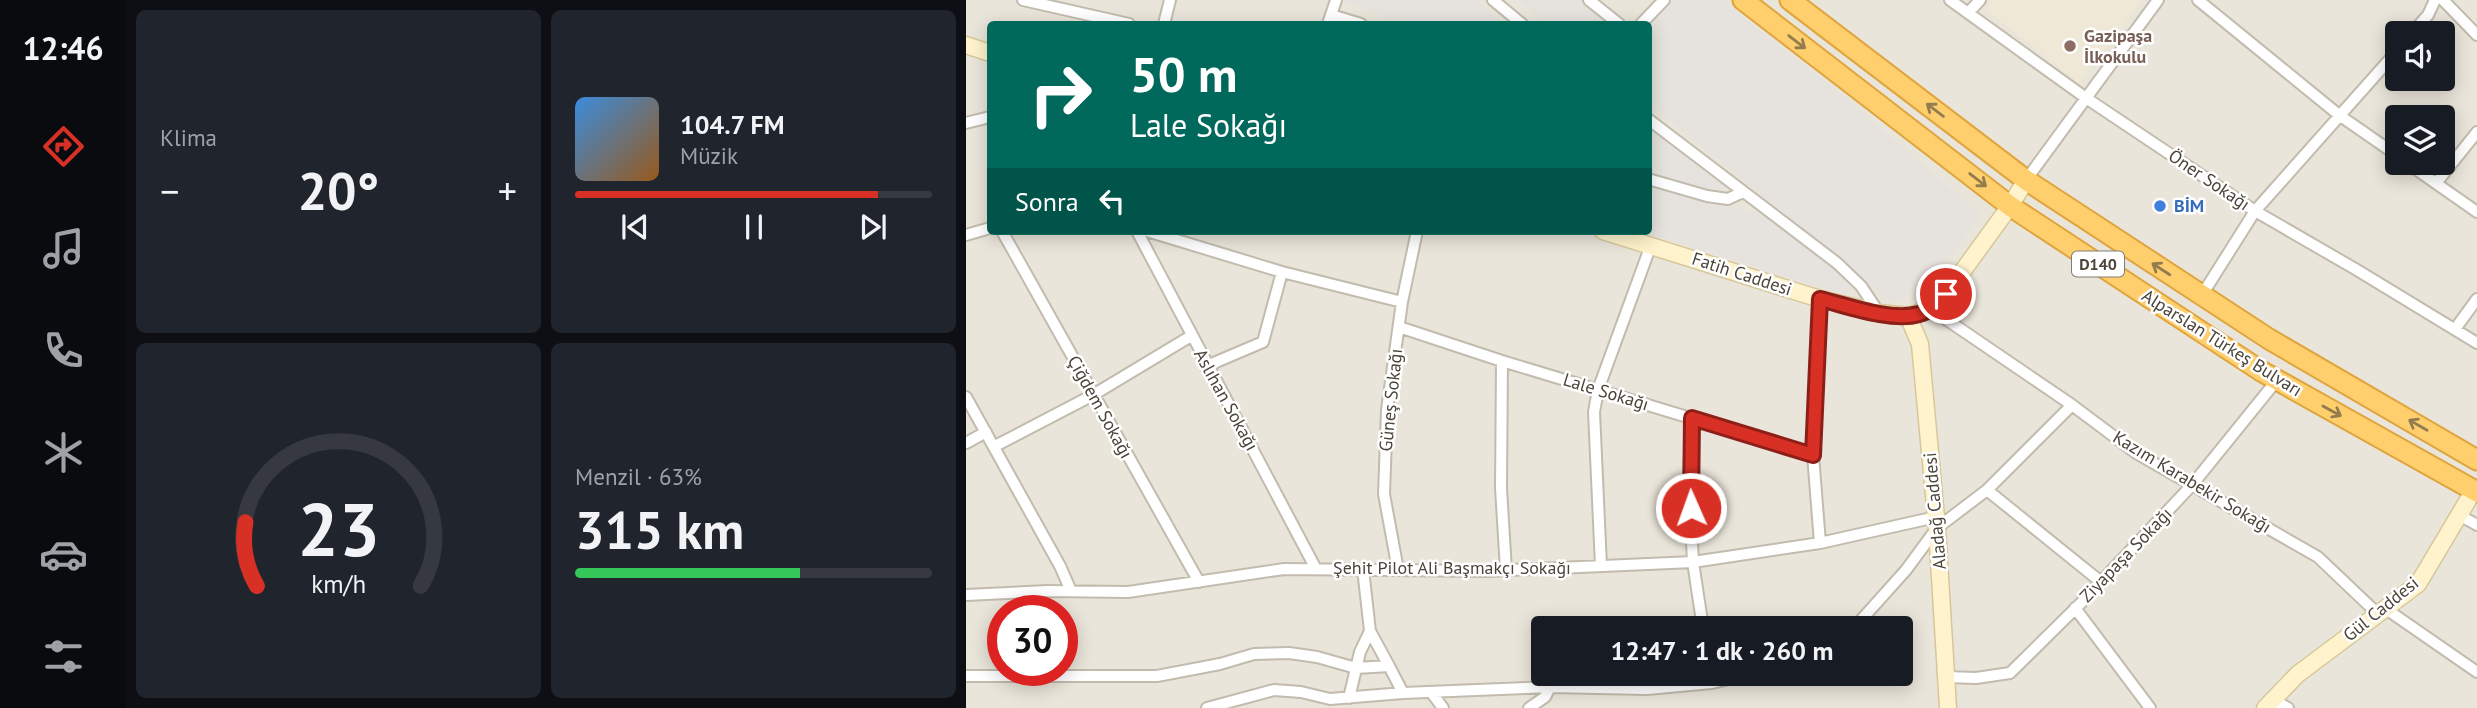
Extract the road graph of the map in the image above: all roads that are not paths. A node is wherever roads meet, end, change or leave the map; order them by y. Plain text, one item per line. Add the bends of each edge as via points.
1 (1023, 0) edge
2 (1170, 0) edge
3 (1336, 0) edge
4 (1493, 0) edge
5 (1589, 0) edge
6 (1664, 0) edge
7 (1743, 0) edge
8 (1790, 0) edge
9 (1950, 0) edge
10 (1980, 0) edge
11 (2158, 0) edge
12 (2198, 0) edge
13 (2435, 0) edge
14 (2443, 0) edge
15 (1968, 13) junction
16 (1329, 20) edge
17 (1116, 21) edge
18 (1165, 21) edge
19 (1518, 21) edge
20 (1615, 21) edge
21 (1644, 21) edge
22 (2423, 21) edge
23 (2477, 35) edge
24 (966, 45) edge
25 (987, 52) edge
26 (2385, 64) edge
27 (2086, 98) junction
28 (2339, 115) junction
29 (987, 118) edge
30 (1652, 122) edge
31 (966, 124) edge
32 (2477, 132) edge
33 (2385, 147) edge
34 (2426, 175) edge
35 (1652, 180) edge
36 (2026, 180) junction
37 (2437, 182) junction
38 (1743, 192) junction
39 (2010, 206) junction
40 (2255, 211) junction
41 (2477, 212) edge
42 (987, 229) edge
43 (966, 235) edge
44 (1004, 235) edge
45 (1139, 235) edge
46 (1160, 235) edge
47 (1416, 235) edge
48 (1617, 235) edge
49 (1651, 245) junction
50 (1282, 272) junction
51 (2202, 295) junction
52 (1820, 299) junction
53 (2477, 299) edge
54 (1402, 302) junction
55 (1931, 309) junction
56 (1879, 313) junction
57 (1908, 316) junction
58 (1399, 327) junction
59 (2455, 329) junction
60 (1191, 337) junction
61 (2477, 343) edge
62 (1502, 361) junction
63 (1209, 365) junction
64 (2277, 380) junction
65 (1598, 390) junction
66 (1093, 395) junction
67 (966, 397) edge
68 (2072, 405) junction
69 (1692, 418) junction
70 (986, 432) junction
71 (966, 443) edge
72 (995, 446) junction
73 (1813, 455) junction
74 (2477, 460) edge
75 (2192, 485) junction
76 (1987, 490) junction
77 (2475, 491) edge
78 (2459, 515) junction
79 (1937, 522) junction
80 (2477, 525) edge
81 (1820, 543) junction
82 (1693, 562) junction
83 (1601, 566) junction
84 (1316, 569) junction
85 (1363, 569) junction
86 (1398, 570) junction
87 (1506, 570) junction
88 (1199, 582) junction
89 (2101, 582) junction
90 (1071, 591) junction
91 (966, 595) edge
92 (2075, 608) junction
93 (2382, 611) junction
94 (1701, 616) edge
95 (1865, 616) edge
96 (1370, 631) junction
97 (1389, 666) junction
98 (1356, 668) junction
99 (2477, 672) edge
100 (966, 676) edge
101 (1945, 677) junction
102 (1664, 686) edge
103 (1550, 687) junction
104 (1431, 692) junction
105 (1403, 693) junction
106 (1349, 698) junction
107 (2269, 704) edge
108 (1207, 708) edge
109 (1443, 708) edge
110 (1529, 708) edge
111 (1948, 708) edge
112 (2150, 708) edge
113 (2288, 708) edge

1 - 17 street
2 - 18 street
3 - 16 street
4 - 19 street
5 - 20 street
6 - 21 street
7 -> 39 highway, Alparslan Türkeş Bulvarı / D140
36 -> 8 highway, Alparslan Türkeş Bulvarı / D140
9 - 15 street, Öner Sokağı
10 - 15 street
11 - 27 street
12 - 28 street
13 - 22 street
14 - 23 street
15 - 27 street, Öner Sokağı
24 - 25 main road
26 - 28 street
27 - 36 street
27 - 40 street, Öner Sokağı
28 - 33 street
28 - 40 street
29 - 31 street
30 - 38 street
32 - 37 street
34 - 37 street
35 - 38 street via 1728,199
36 - 39 main road
51 -> 36 highway, Alparslan Türkeş Bulvarı / D140
37 - 41 street
38 - 56 street via 1837,263 1861,286
39 - 55 main road
39 - 64 highway, Alparslan Türkeş Bulvarı / D140
40 - 51 street
40 - 59 street, Öner Sokağı
42 - 43 street
44 - 66 street, Çiğdem Sokağı
45 - 60 street, Aslıhan Sokağı
46 - 50 street
47 - 54 street, Güneş Sokağı
48 - 49 main road, Fatih Caddesi
49 - 52 main road, Fatih Caddesi
49 - 65 street
50 - 54 street
50 - 63 street via 1263,342
74 -> 51 highway, Alparslan Türkeş Bulvarı / D140
52 - 56 main road, Fatih Caddesi
52 - 73 street
53 - 59 street
54 - 58 street, Güneş Sokağı
55 - 57 main road, Fatih Caddesi
55 - 68 street, Kazım Karabekir Sokağı
56 - 57 main road, Fatih Caddesi
57 - 79 main road, Aladağ Caddesi via 1920,344
58 - 62 street, Lale Sokağı
58 - 86 street, Güneş Sokağı via 1387,410 1384,494
59 - 61 street, Öner Sokağı
60 - 63 street, Aslıhan Sokağı
60 - 66 street
62 - 65 street, Lale Sokağı
62 - 87 street
63 - 84 street, Aslıhan Sokağı
64 - 75 street, Ziyapaşa Sokağı
64 -> 77 highway, Alparslan Türkeş Bulvarı / D140
65 - 69 street, Lale Sokağı
65 - 83 street via 1594,412
66 - 72 street
66 - 88 street, Çiğdem Sokağı
67 - 70 street
68 - 75 street, Kazım Karabekir Sokağı via 2136,453
68 - 76 street, Şehit Pilot Ali Başmakçı Sokağı
69 - 73 street, Lale Sokağı
69 - 82 street
70 - 71 street
70 - 72 street
72 - 90 street
73 - 81 street
75 - 89 street, Ziyapaşa Sokağı
75 - 93 street, Kazım Karabekir Sokağı via 2318,557
76 - 79 street, Şehit Pilot Ali Başmakçı Sokağı
76 - 89 street
77 - 78 main road, Gül Caddesi
78 - 80 street
78 - 93 main road, Gül Caddesi via 2418,584
79 - 81 street, Şehit Pilot Ali Başmakçı Sokağı
79 - 95 street via 1906,570
79 - 101 main road, Aladağ Caddesi
81 - 82 street, Şehit Pilot Ali Başmakçı Sokağı
82 - 83 street, Şehit Pilot Ali Başmakçı Sokağı
82 - 94 street
83 - 87 street, Şehit Pilot Ali Başmakçı Sokağı
84 - 85 street, Şehit Pilot Ali Başmakçı Sokağı
84 - 88 street, Şehit Pilot Ali Başmakçı Sokağı via 1284,569
85 - 86 street, Şehit Pilot Ali Başmakçı Sokağı
85 - 96 street
86 - 87 street, Şehit Pilot Ali Başmakçı Sokağı
88 - 90 street, Şehit Pilot Ali Başmakçı Sokağı via 1128,592
89 - 92 street, Ziyapaşa Sokağı
90 - 91 street, Şehit Pilot Ali Başmakçı Sokağı
92 - 101 street, Ziyapaşa Sokağı via 2010,673
92 - 112 street
93 - 99 street, Kazım Karabekir Sokağı
93 - 107 main road, Gül Caddesi via 2298,674
96 - 97 street
96 - 98 street
97 - 98 street
97 - 105 street
98 - 100 street via 1289,653 1254,654 1157,676
98 - 106 street
101 - 111 main road, Aladağ Caddesi
102 - 103 street
103 - 104 street
103 - 110 street via 1545,697
104 - 105 street
104 - 109 street
105 - 106 street
106 - 108 street via 1274,690
107 - 113 street

